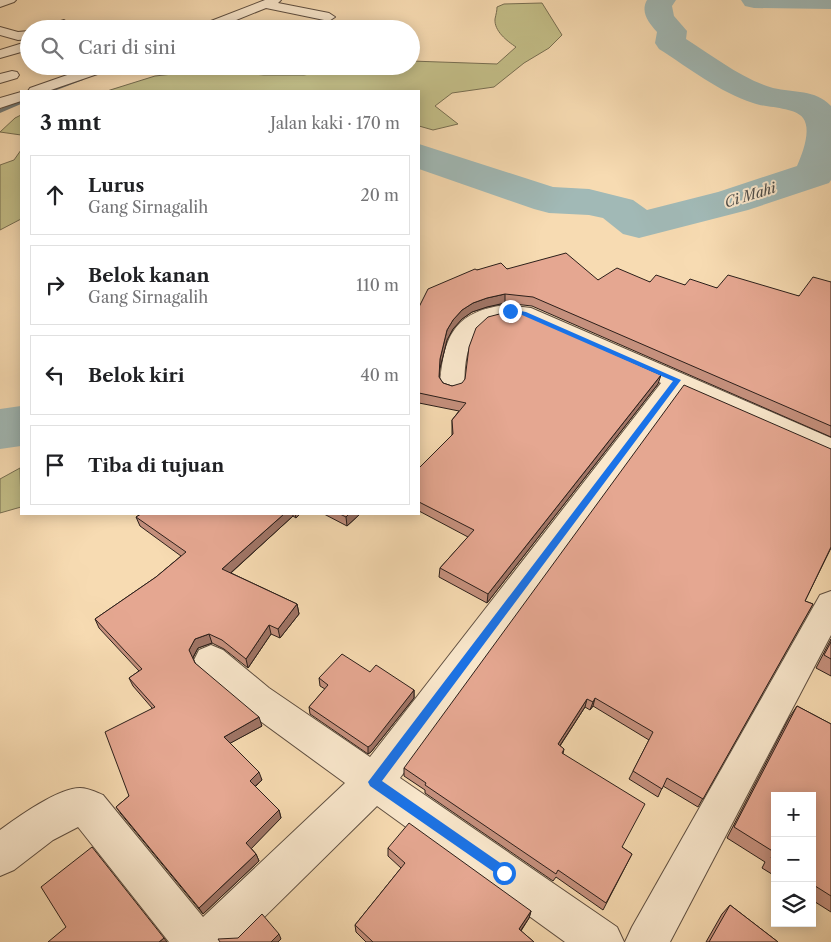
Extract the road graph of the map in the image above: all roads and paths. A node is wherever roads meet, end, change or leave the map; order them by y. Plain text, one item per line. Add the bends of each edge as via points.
1 (10, 0) edge
2 (270, 2) edge
3 (0, 3) edge
4 (329, 17) dead end
5 (0, 19) edge
6 (225, 20) edge
7 (2, 32) edge
8 (20, 37) edge
9 (20, 44) edge
10 (0, 54) edge
11 (81, 75) edge
12 (38, 90) edge
13 (20, 96) edge
14 (0, 103) edge
15 (677, 380) junction
16 (452, 385) edge
17 (831, 449) edge
18 (831, 604) edge
19 (211, 660) dead end
20 (374, 782) junction
21 (0, 856) edge
22 (196, 942) edge
23 (208, 942) edge
24 (602, 942) edge
25 (647, 942) edge

1 - 3 street
2 - 4 street
2 - 6 street
5 - 7 street via 16,23
7 - 8 street
9 - 10 street
11 - 12 street
13 - 14 street
15 - 16 street via 523,313 497,311 476,319 469,326 459,346
15 - 17 street
15 - 20 street
18 - 25 street
19 - 20 street via 257,699
20 - 23 street
20 - 24 street
21 - 22 street via 47,821 72,809 89,809

